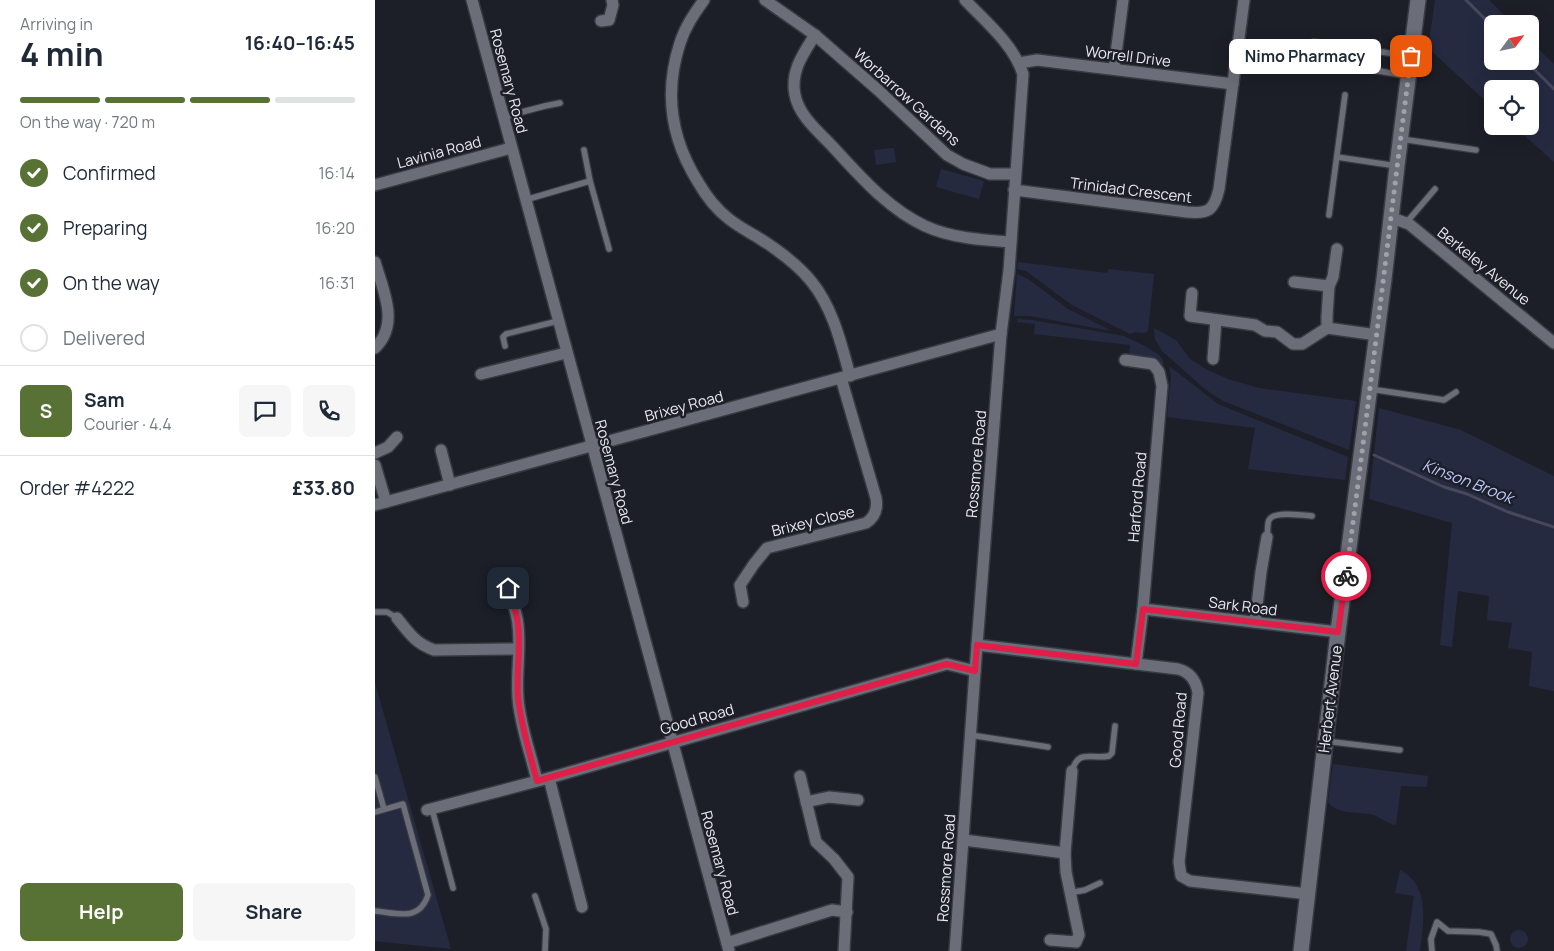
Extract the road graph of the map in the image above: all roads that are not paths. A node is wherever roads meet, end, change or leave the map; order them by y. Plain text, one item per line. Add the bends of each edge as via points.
1 (472, 0) edge
2 (611, 0) edge
3 (704, 0) edge
4 (765, 0) edge
5 (965, 0) edge
6 (1123, 0) edge
7 (1244, 0) edge
8 (1418, 0) edge
9 (601, 21) dead end
10 (815, 35) junction
11 (1314, 42) dead end
12 (1411, 56) junction
13 (1019, 63) junction
14 (1340, 64) dead end
15 (1114, 69) junction
16 (1409, 76) junction
17 (1233, 84) junction
18 (1345, 96) dead end
19 (560, 104) dead end
20 (503, 117) junction
21 (1401, 139) junction
22 (511, 148) junction
23 (584, 150) dead end
24 (1476, 150) dead end
25 (1337, 157) junction
26 (1397, 166) junction
27 (1015, 174) junction
28 (589, 181) junction
29 (375, 185) edge
30 (1435, 189) dead end
31 (1014, 190) junction
32 (525, 200) junction
33 (1329, 216) dead end
34 (1399, 220) junction
35 (1011, 242) junction
36 (609, 249) dead end
37 (1337, 249) dead end
38 (375, 262) edge
39 (1294, 282) dead end
40 (1329, 286) junction
41 (1192, 293) dead end
42 (1216, 320) junction
43 (558, 321) junction
44 (1327, 328) junction
45 (1001, 334) junction
46 (1377, 335) junction
47 (1554, 343) edge
48 (505, 346) dead end
49 (375, 348) edge
50 (566, 353) junction
51 (1213, 359) dead end
52 (1125, 360) dead end
53 (481, 374) dead end
54 (846, 377) junction
55 (1370, 390) junction
56 (1456, 392) dead end
57 (397, 437) dead end
58 (592, 446) junction
59 (441, 450) dead end
60 (375, 453) edge
61 (375, 465) edge
62 (449, 485) junction
63 (380, 504) edge
64 (1312, 516) dead end
65 (1267, 537) joint
66 (508, 588) dead end
67 (743, 602) dead end
68 (1143, 609) junction
69 (375, 612) edge
70 (397, 618) joint
71 (1255, 622) junction
72 (1338, 632) junction
73 (977, 645) junction
74 (518, 649) junction
75 (1136, 664) junction
76 (975, 671) junction
77 (1115, 726) dead end
78 (970, 736) junction
79 (1325, 741) junction
80 (672, 742) junction
81 (1048, 747) dead end
82 (1400, 750) dead end
83 (1072, 771) joint
84 (800, 776) dead end
85 (375, 777) edge
86 (549, 778) junction
87 (537, 781) junction
88 (858, 800) dead end
89 (806, 802) junction
90 (384, 809) junction
91 (429, 810) joint
92 (375, 812) edge
93 (964, 840) junction
94 (1065, 853) junction
95 (1100, 883) dead end
96 (453, 888) dead end
97 (1069, 893) junction
98 (1307, 894) junction
99 (535, 896) dead end
100 (582, 907) dead end
101 (375, 910) edge
102 (847, 912) junction
103 (1050, 940) dead end
104 (728, 947) edge
105 (545, 951) edge
106 (844, 951) edge
107 (955, 951) edge
108 (1301, 951) edge
109 (1432, 951) edge
110 (1497, 951) edge

1 - 20 street, Rosemary Road
2 - 9 street via 609,20
3 - 54 street, Brixey Close via 680,41 673,74 673,118 686,162 717,208 796,265 812,282 832,317
4 - 10 street, Worbarrow Gardens
5 - 13 street, Rossmore Road via 1008,45
6 - 15 street
7 - 17 street, Trinidad Crescent
8 - 12 street, Herbert Avenue
10 - 27 street, Worbarrow Gardens via 947,155 990,174
10 - 35 street via 796,69 795,95 809,121 859,175 923,226 943,233
11 - 12 lane
12 - 16 street, Herbert Avenue
13 - 15 street, Worrell Drive via 1037,60
13 - 27 street, Rossmore Road via 1023,74
14 - 16 lane
15 - 17 street, Worrell Drive
16 - 21 street, Herbert Avenue
17 - 31 street, Trinidad Crescent via 1219,189 1216,202 1208,210 1187,212
18 - 25 lane
19 - 20 lane
20 - 22 street, Rosemary Road
21 - 24 lane
21 - 26 street, Herbert Avenue
22 - 29 street, Lavinia Road
22 - 32 street, Rosemary Road
23 - 28 lane
25 - 26 lane
25 - 33 lane
26 - 34 street, Herbert Avenue
27 - 31 street, Rossmore Road
28 - 32 lane
28 - 36 lane
30 - 34 lane
31 - 35 street, Rossmore Road
32 - 43 street, Rosemary Road
34 - 46 street, Herbert Avenue
34 - 47 street, Berkeley Avenue via 1409,224
35 - 45 street, Rossmore Road
37 - 40 street
38 - 49 street via 389,314 386,330
39 - 40 street
40 - 44 street
41 - 42 street via 1190,316
42 - 44 street via 1255,325 1265,331 1277,332 1293,344 1302,344
42 - 51 street
43 - 48 lane via 506,334 503,337
43 - 50 street, Rosemary Road
44 - 46 street
45 - 54 street, Brixey Road
45 - 73 street, Rossmore Road
46 - 55 street, Herbert Avenue
50 - 53 street
50 - 58 street, Rosemary Road
52 - 68 street, Harford Road via 1153,364 1159,372 1162,386
54 - 58 street, Brixey Road
54 - 67 street, Brixey Close via 876,498 874,515 866,523 767,548 740,585
55 - 56 lane via 1444,400
55 - 72 street, Herbert Avenue
57 - 60 street via 388,447
58 - 62 street, Brixey Road
58 - 80 street, Rosemary Road
59 - 62 street
61 - 63 street
62 - 63 street, Brixey Road
64 - 65 lane via 1273,516 1269,519
65 - 71 street
66 - 74 street via 516,610
68 - 71 street, Sark Road
68 - 75 street, Harford Road
69 - 70 lane via 387,612
70 - 74 street via 422,645 434,650
71 - 72 street, Sark Road
72 - 79 street, Herbert Avenue
73 - 75 street, Good Road
73 - 76 street, Rossmore Road
74 - 87 street via 518,700
75 - 98 street, Good Road via 1184,671 1192,676 1197,687 1179,862 1181,876 1190,881
76 - 78 street, Rossmore Road
76 - 80 street, Good Road via 947,664
77 - 83 lane via 1112,753 1109,756 1080,758 1075,761
78 - 81 lane
78 - 93 street, Rossmore Road
79 - 82 lane
79 - 98 street, Herbert Avenue
80 - 86 street, Good Road
80 - 104 street, Rosemary Road
83 - 94 street
84 - 89 street
85 - 90 lane
86 - 87 street, Good Road
86 - 100 street
87 - 91 street, Good Road
88 - 89 street via 829,797
89 - 102 street via 816,842 848,877
90 - 92 lane
90 - 101 lane via 403,804 428,894 425,904 416,912
91 - 96 lane
93 - 94 street
93 - 107 street, Rossmore Road
94 - 97 street
95 - 97 lane
97 - 103 street via 1079,935 1076,942
98 - 108 street, Herbert Avenue
99 - 105 lane via 546,929
102 - 104 street via 832,910
102 - 106 street
109 - 110 lane via 1431,939 1437,922 1448,931 1491,934

